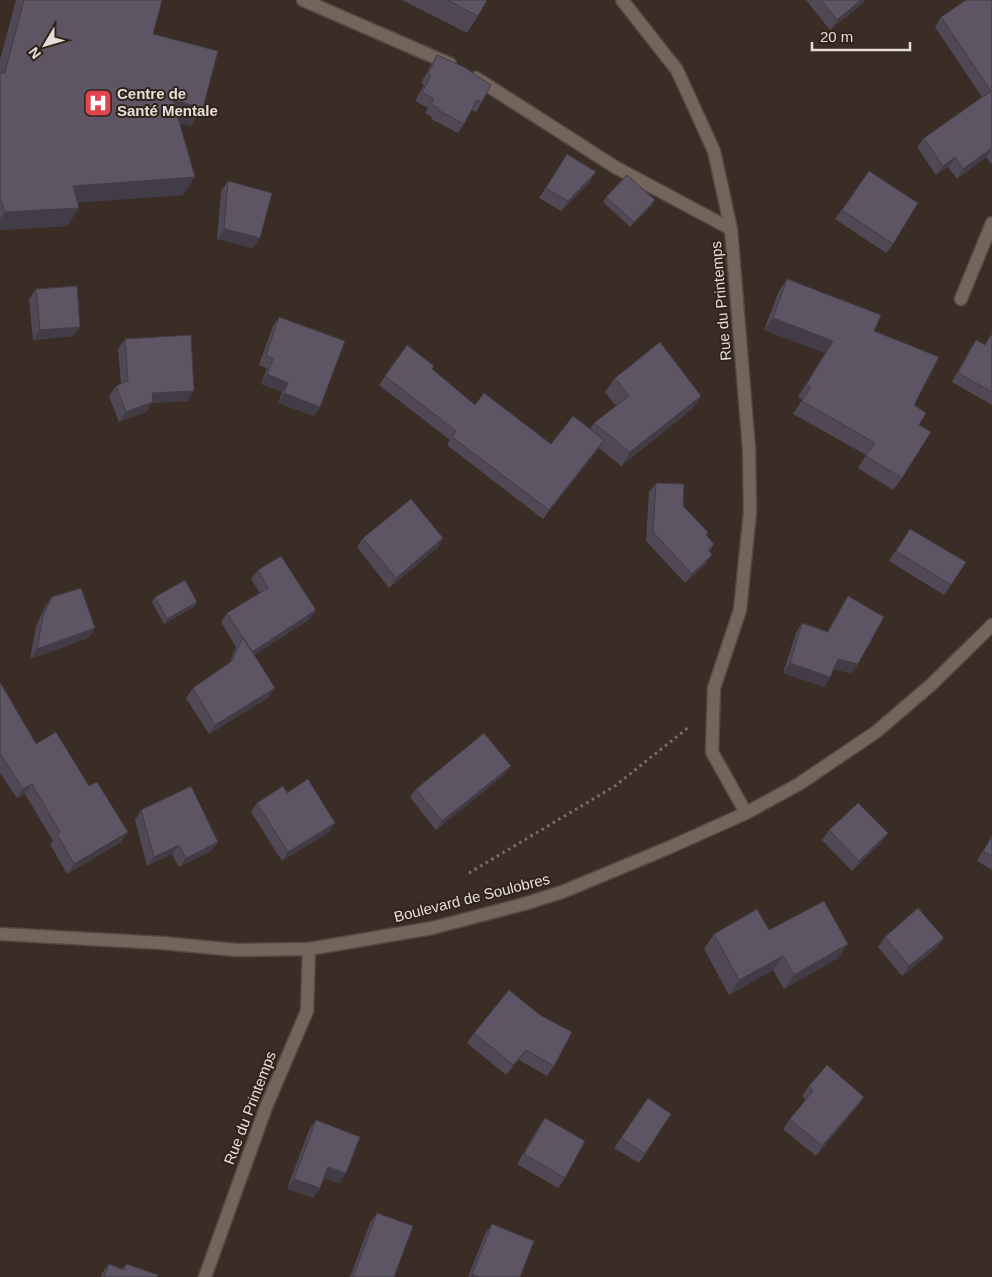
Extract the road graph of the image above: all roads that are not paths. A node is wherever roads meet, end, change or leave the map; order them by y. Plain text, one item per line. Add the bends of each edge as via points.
1 (303, 0) edge
2 (622, 0) edge
3 (992, 223) edge
4 (731, 228) junction
5 (961, 299) dead end
6 (992, 625) edge
7 (746, 813) junction
8 (0, 934) edge
9 (309, 949) junction
10 (205, 1277) edge

1 - 4 street, Rue du Printemps via 462,69 615,167
2 - 4 street via 677,70 714,151
3 - 5 street
4 - 7 street, Rue du Printemps via 749,449 750,512 740,610 714,688 712,752
6 - 7 street, Boulevard de Soulobres via 932,684 876,732 799,784
7 - 9 street, Boulevard de Soulobres via 562,892 432,928
8 - 9 street, Boulevard de Soulobres via 236,950
9 - 10 street, Rue du Printemps via 307,1011 266,1107

